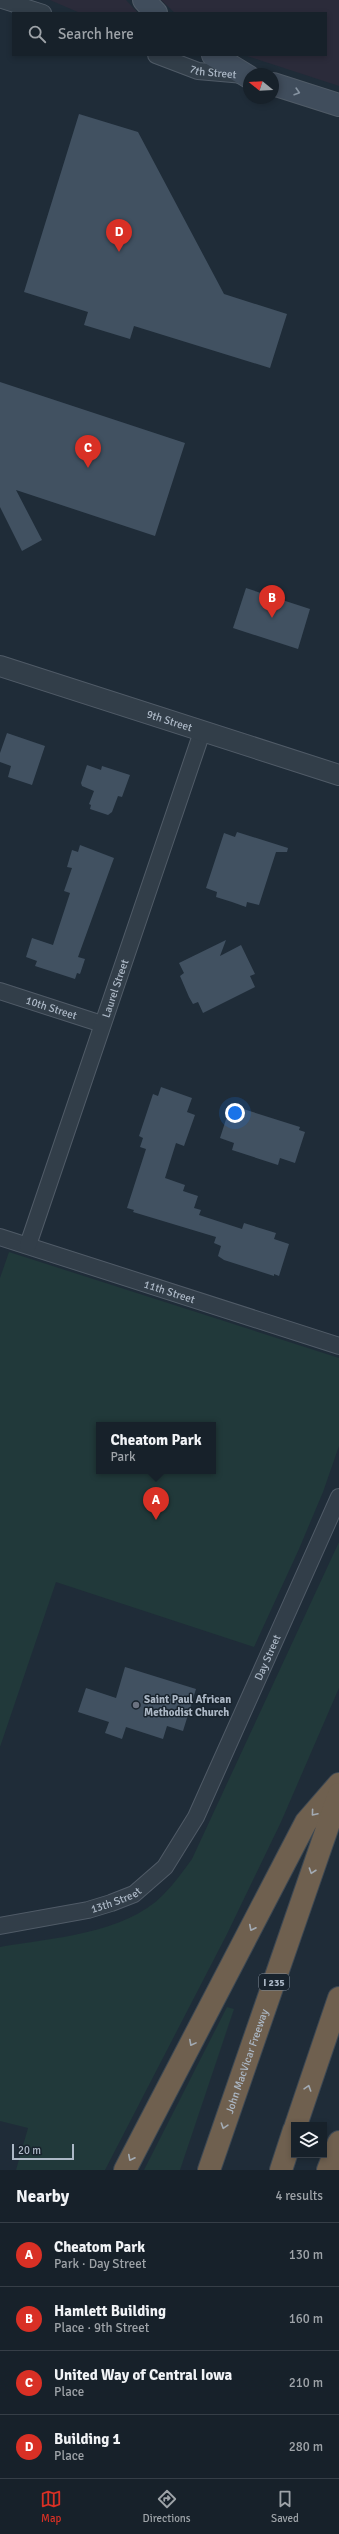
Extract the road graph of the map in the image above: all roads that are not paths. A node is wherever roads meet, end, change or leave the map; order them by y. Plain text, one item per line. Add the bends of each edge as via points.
1 (2, 0) edge
2 (144, 0) edge
3 (40, 12) edge
4 (155, 12) edge
5 (159, 56) edge
6 (215, 56) edge
7 (243, 74) edge
8 (243, 76) edge
9 (279, 86) edge
10 (339, 105) edge
11 (0, 666) edge
12 (202, 732) junction
13 (339, 775) edge
14 (0, 992) edge
15 (102, 1024) junction
16 (0, 1237) edge
17 (28, 1246) junction
18 (339, 1346) edge
19 (339, 1498) edge
20 (339, 1784) edge
21 (339, 1794) edge
22 (196, 1817) joint
23 (0, 1926) edge
24 (339, 1998) edge
25 (297, 2122) edge
26 (291, 2139) edge
27 (339, 2142) edge
28 (125, 2170) edge
29 (209, 2170) edge
30 (281, 2170) edge
31 (328, 2170) edge

1 - 3 street
2 - 4 main road
5 - 8 street, 7th Street via 198,71
6 - 7 main road
9 -> 10 main road
11 - 12 street, 9th Street
12 - 13 street, 9th Street
12 - 15 street, Laurel Street
14 - 15 street, 10th Street
15 - 17 street, Laurel Street
16 - 17 street, 11th Street
17 - 18 street, 11th Street
19 - 22 street, Day Street
20 -> 28 highway via 306,1822
21 -> 29 highway, John MacVicar Freeway / I 235
22 - 23 street, 13th Street via 166,1867 134,1894 88,1910
25 -> 24 highway
26 - 30 highway
27 - 31 highway

